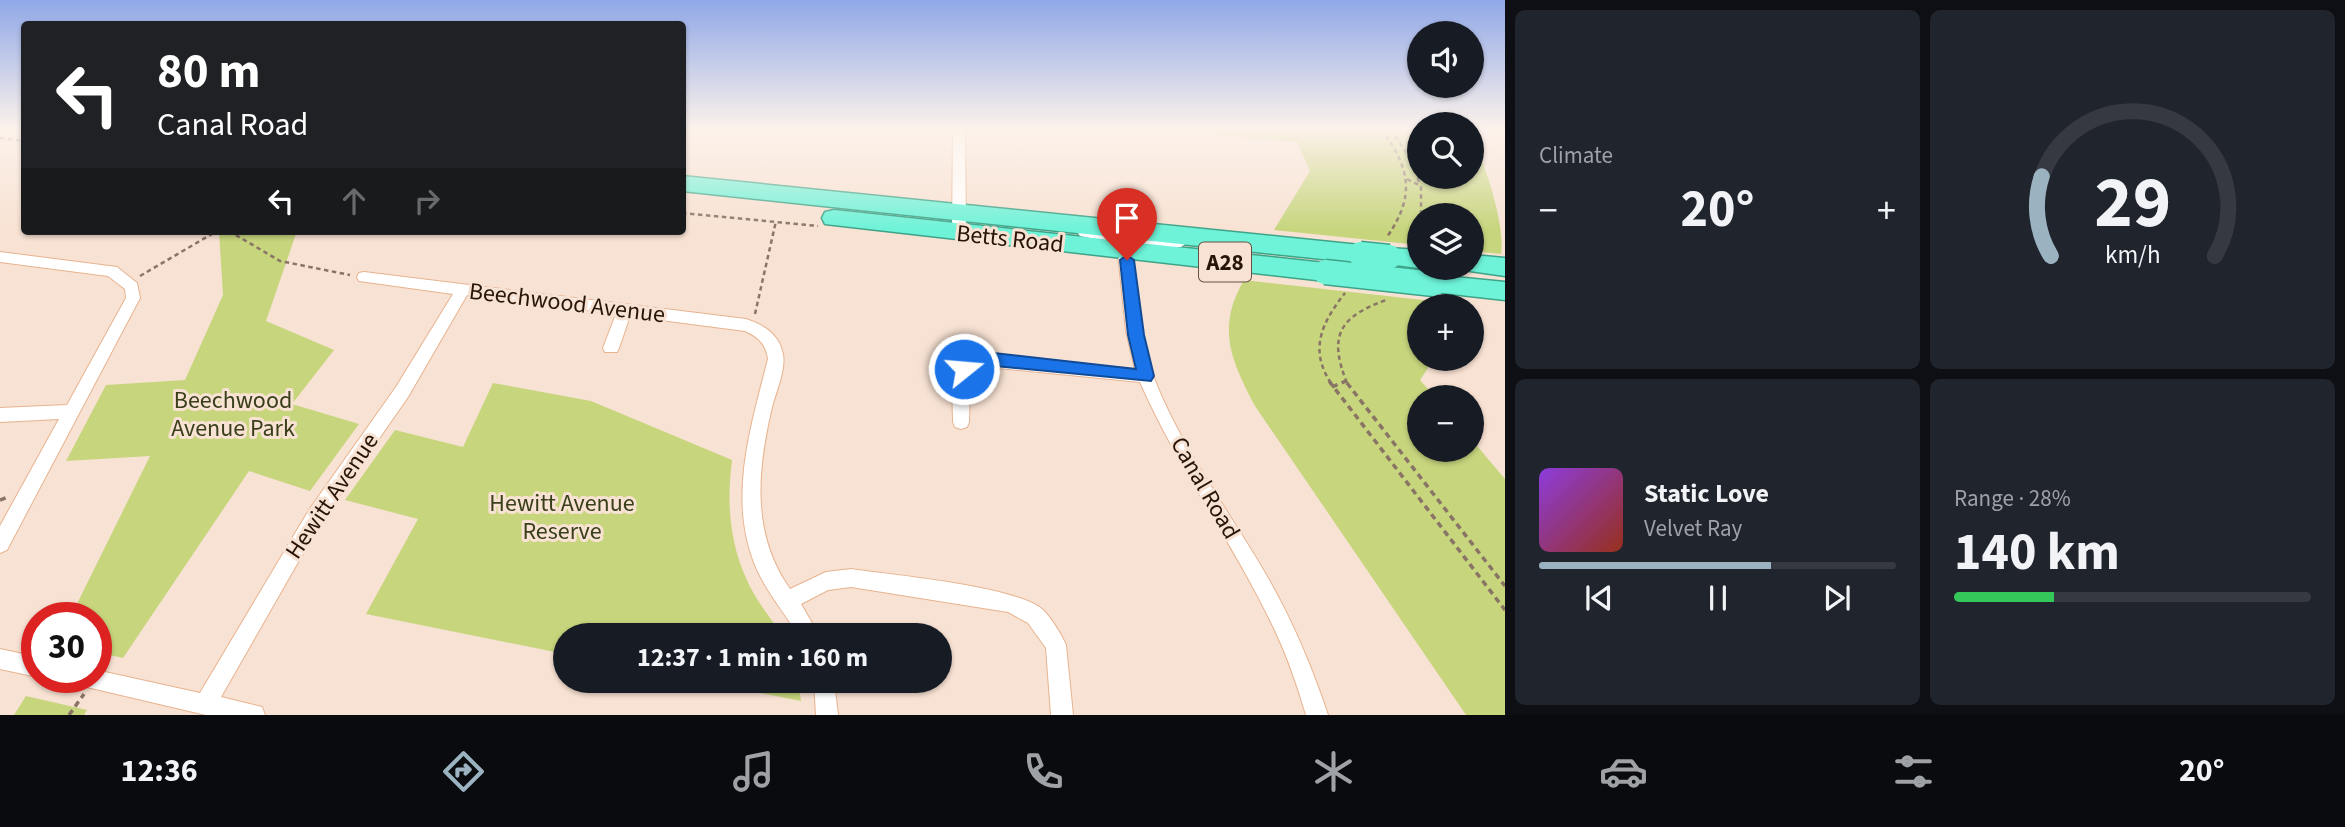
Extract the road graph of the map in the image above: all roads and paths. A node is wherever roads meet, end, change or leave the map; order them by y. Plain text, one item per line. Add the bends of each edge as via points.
1 (959, 162) edge
2 (1400, 162) edge
3 (1407, 178) joint
4 (686, 184) edge
5 (686, 201) edge
6 (686, 213) edge
7 (776, 221) junction
8 (1047, 222) junction
9 (959, 223) junction
10 (829, 227) dead end
11 (210, 235) edge
12 (236, 235) edge
13 (1198, 238) junction
14 (1389, 246) junction
15 (1125, 251) junction
16 (1407, 254) edge
17 (0, 257) edge
18 (1484, 265) edge
19 (1505, 267) edge
20 (364, 277) joint
21 (128, 282) junction
22 (463, 290) junction
23 (1505, 291) edge
24 (1342, 296) dead end
25 (1390, 298) dead end
26 (625, 310) junction
27 (752, 327) junction
28 (783, 330) dead end
29 (768, 337) junction
30 (611, 348) dead end
31 (1146, 376) junction
32 (1347, 383) junction
33 (1332, 387) junction
34 (75, 411) junction
35 (0, 415) edge
36 (961, 422) dead end
37 (0, 544) edge
38 (1505, 586) edge
39 (788, 601) junction
40 (1505, 610) edge
41 (802, 623) edge
42 (0, 659) edge
43 (21, 664) edge
44 (112, 684) edge
45 (81, 693) edge
46 (825, 693) edge
47 (205, 704) junction
48 (69, 715) edge
49 (254, 715) edge
50 (827, 715) edge
51 (1062, 715) edge
52 (1317, 715) edge

1 - 9 street
2 - 3 path
3 - 14 path via 1404,212
4 - 9 highway, Betts Road / A28
5 - 9 highway, Betts Road / A28
6 - 7 path
7 - 10 path
7 - 27 path
8 - 9 highway, Betts Road / A28
8 - 13 highway, Betts Road / A28
8 - 15 street via 1067,231 1109,237
9 - 15 highway, Betts Road / A28
11 - 21 path
12 - 20 path via 280,261
13 - 14 highway, Betts Road / A28, bridge via 1360,254
13 - 15 street via 1134,243
14 - 16 highway, Betts Road / A28
15 - 23 highway, Betts Road / A28, bridge
15 - 31 street, Canal Road
17 - 21 street via 112,271
18 - 19 highway
20 - 22 street, Beechwood Avenue
21 - 34 street via 133,303
22 - 26 street, Beechwood Avenue
22 - 47 street, Hewitt Avenue via 402,392 315,516
24 - 33 path via 1322,321 1317,337
25 - 32 path via 1354,312 1343,324 1337,358
26 - 27 street, Beechwood Avenue
26 - 30 street
27 - 29 street, Beechwood Avenue
28 - 29 street
29 - 39 street via 776,359 751,471 749,503 762,559
31 - 36 street via 967,358
31 - 52 street, Canal Road via 1164,417 1277,611
32 - 33 path
32 - 38 path
33 - 40 path
34 - 35 street
34 - 37 street
39 - 41 street
39 - 51 street via 826,581 859,579 1016,605 1049,617 1058,654
42 - 43 street
44 - 47 street
45 - 48 path
46 - 50 street
47 - 49 street

